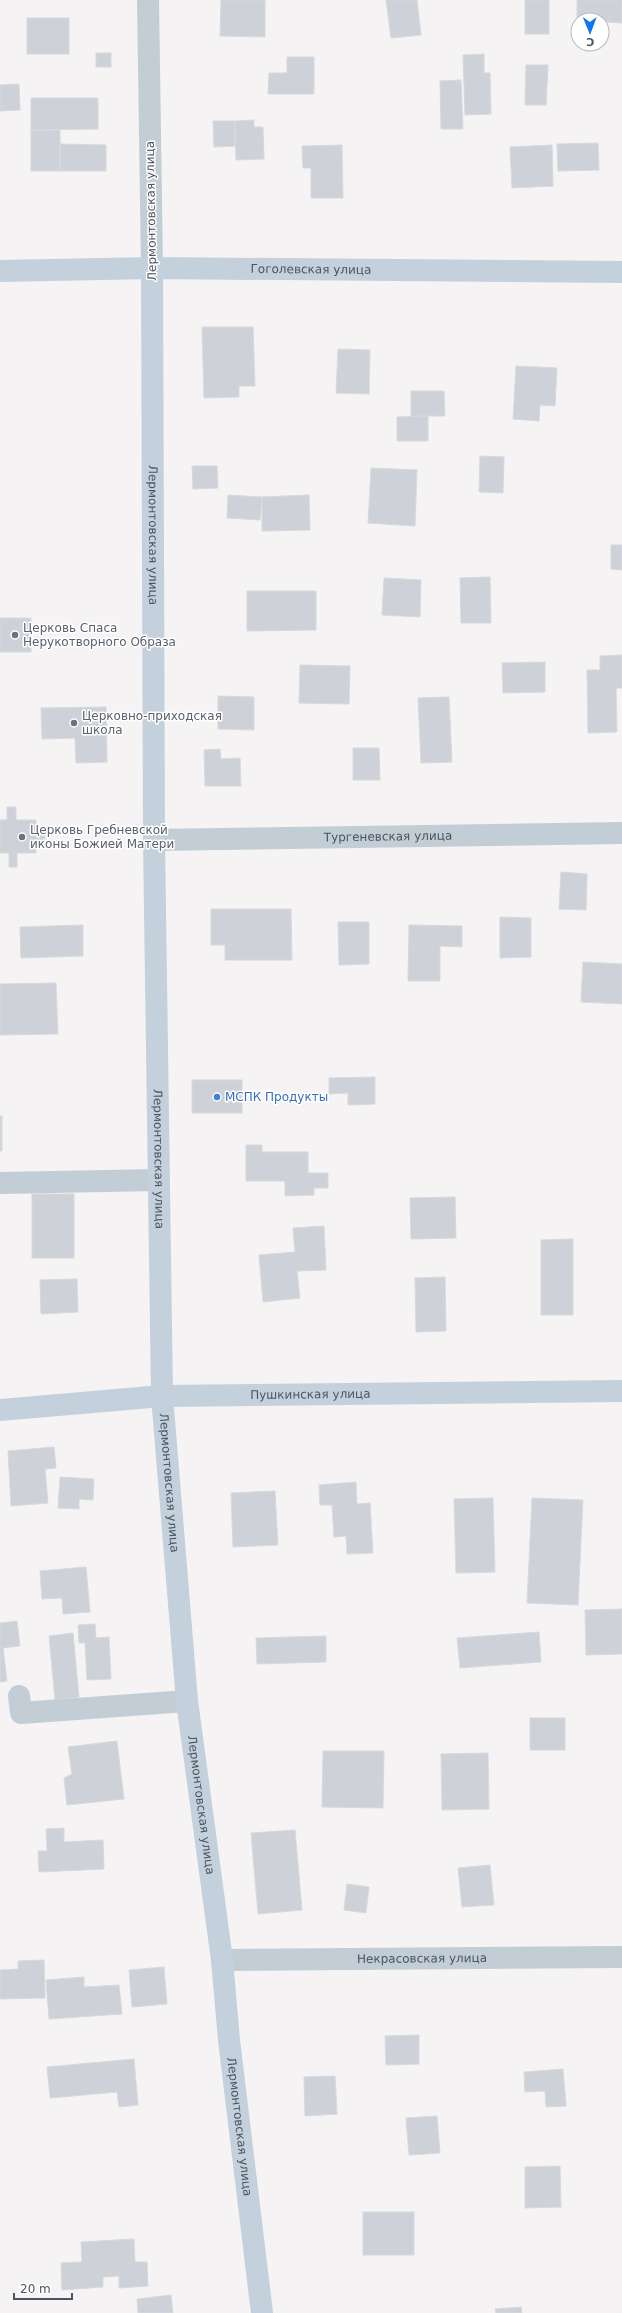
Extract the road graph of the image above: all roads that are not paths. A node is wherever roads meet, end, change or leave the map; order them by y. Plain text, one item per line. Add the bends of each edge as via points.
1 (148, 0) edge
2 (152, 268) junction
3 (0, 271) edge
4 (622, 272) edge
5 (622, 833) edge
6 (154, 840) junction
7 (158, 1180) junction
8 (0, 1183) edge
9 (622, 1391) edge
10 (162, 1396) junction
11 (0, 1410) edge
12 (19, 1696) dead end
13 (187, 1701) junction
14 (622, 1957) edge
15 (222, 1960) junction
16 (262, 2313) edge

1 - 2 street, Лермонтовская улица
2 - 3 street, Гоголевская улица
2 - 4 street, Гоголевская улица
2 - 6 street, Лермонтовская улица
5 - 6 street, Тургеневская улица
6 - 7 street, Лермонтовская улица
7 - 8 street
7 - 10 street, Лермонтовская улица
9 - 10 street, Пушкинская улица
10 - 11 street, Пушкинская улица
10 - 13 street, Лермонтовская улица
12 - 13 street via 21,1713
13 - 15 street, Лермонтовская улица
14 - 15 street, Некрасовская улица
15 - 16 street, Лермонтовская улица via 229,2040

